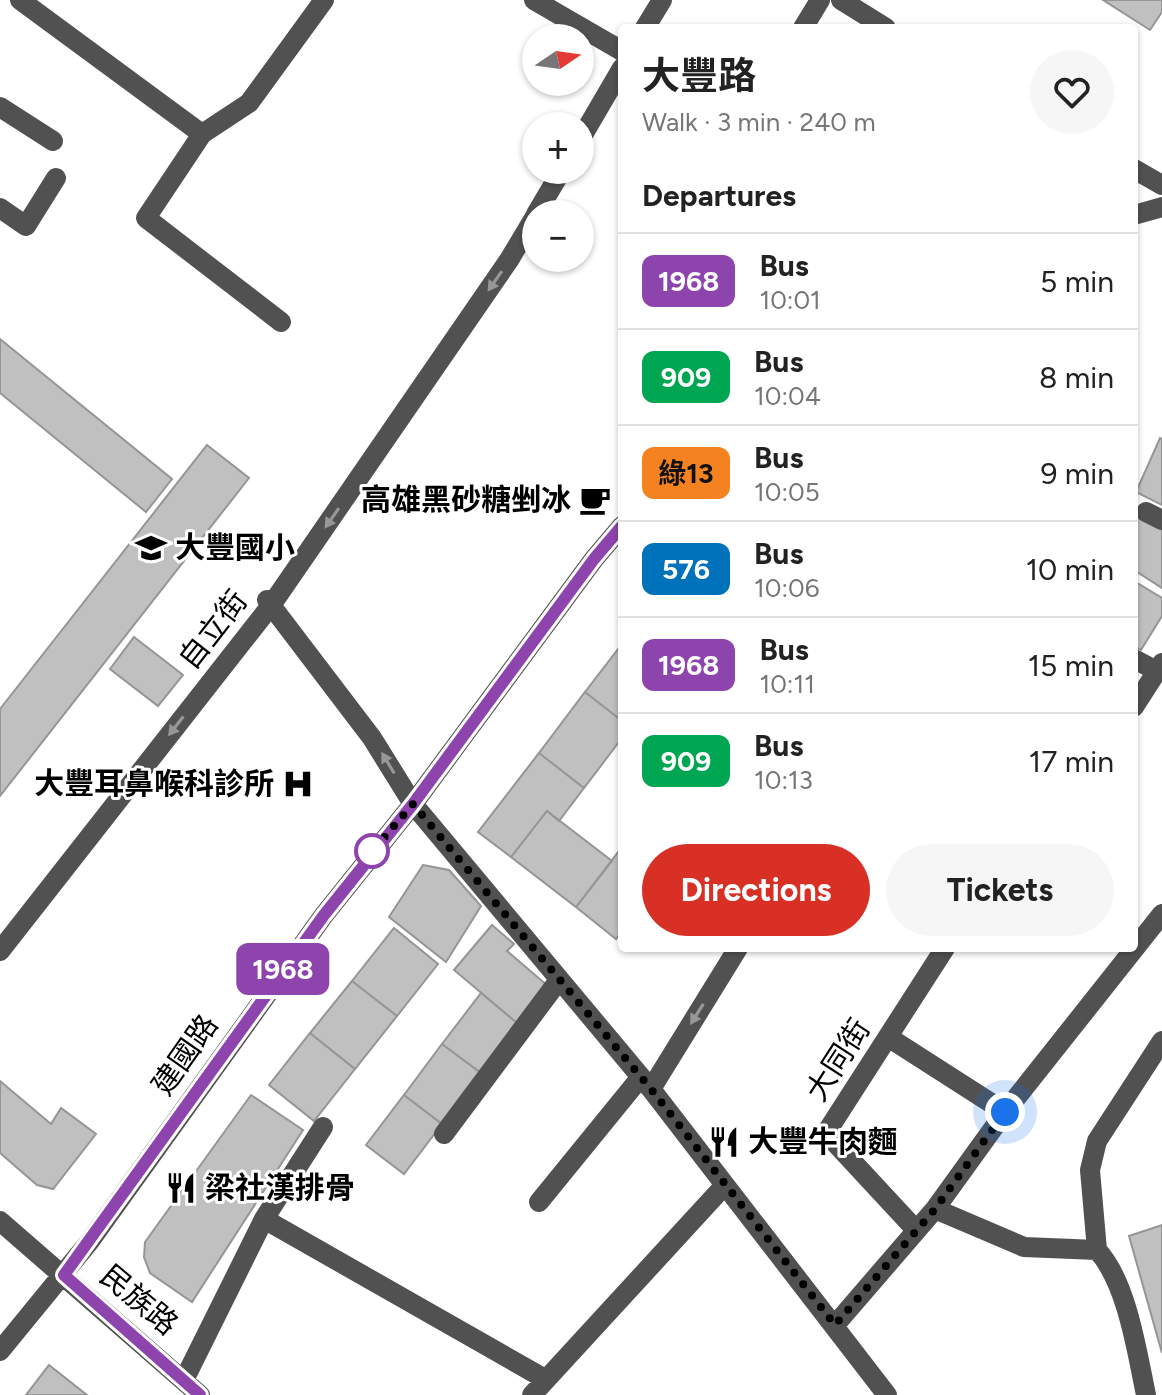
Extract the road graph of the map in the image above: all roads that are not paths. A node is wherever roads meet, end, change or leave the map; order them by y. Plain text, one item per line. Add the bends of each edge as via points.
1 (20, 0) edge
2 (324, 0) edge
3 (534, 0) edge
4 (662, 0) edge
5 (820, 0) edge
6 (841, 0) edge
7 (647, 24) edge
8 (805, 24) edge
9 (880, 24) edge
10 (618, 49) edge
11 (618, 75) edge
12 (0, 107) edge
13 (594, 116) edge
14 (202, 134) junction
15 (53, 141) dead end
16 (1138, 171) edge
17 (56, 178) dead end
18 (1162, 185) edge
19 (1162, 207) edge
20 (0, 208) edge
21 (1138, 214) edge
22 (522, 238) edge
23 (281, 322) dead end
24 (618, 531) edge
25 (270, 602) junction
26 (1138, 660) edge
27 (1160, 667) edge
28 (1138, 701) edge
29 (413, 804) junction
30 (1162, 914) edge
31 (1138, 944) edge
32 (0, 951) edge
33 (735, 952) edge
34 (942, 952) edge
35 (1132, 952) edge
36 (559, 980) junction
37 (888, 1037) junction
38 (1162, 1041) edge
39 (645, 1084) junction
40 (1005, 1112) junction
41 (323, 1127) dead end
42 (444, 1134) dead end
43 (725, 1185) junction
44 (539, 1202) dead end
45 (935, 1209) junction
46 (264, 1219) junction
47 (0, 1221) edge
48 (916, 1230) junction
49 (1097, 1250) junction
50 (64, 1275) junction
51 (835, 1325) junction
52 (0, 1351) edge
53 (185, 1378) junction
54 (539, 1387) edge
55 (200, 1395) edge
56 (887, 1395) edge
57 (1146, 1395) edge

1 - 14 street
2 - 14 street via 249,103
3 - 10 street
4 - 7 street
5 - 8 street
6 - 9 street
11 - 13 street
12 - 15 street
14 - 23 street via 146,218
16 - 18 street
17 - 20 street via 26,226
19 - 21 street
22 -> 25 street, 自立街
24 - 29 street, 建國路
29 -> 25 street via 372,738
25 -> 32 street, 自立街
26 - 27 street
27 - 28 street
29 - 36 street
29 - 50 street, 建國路 via 315,926
30 - 31 street
33 -> 39 street
34 - 37 street, 大同街
35 - 40 street
36 - 39 street
36 - 42 street
37 - 40 street
37 - 48 street, 大同街 via 826,1133
38 - 49 street via 1097,1141 1090,1170
39 - 43 street
39 - 44 street
40 - 45 street
41 - 46 street
43 - 51 street
43 - 54 street
45 - 48 street
45 - 49 street via 1024,1247
46 - 53 street
46 - 54 street
47 - 50 street, 民族路
48 - 51 street
49 - 57 street via 1109,1263 1118,1289
50 - 52 street, 建國路
50 - 53 street, 民族路
51 - 56 street
53 - 55 street, 民族路

